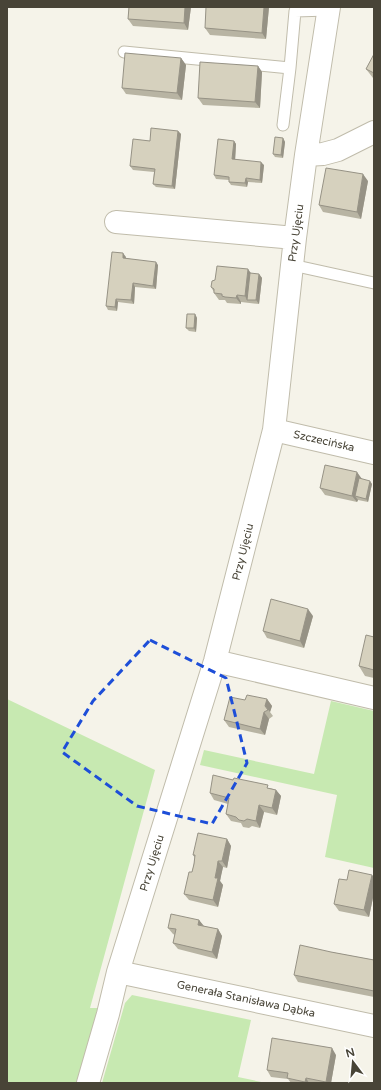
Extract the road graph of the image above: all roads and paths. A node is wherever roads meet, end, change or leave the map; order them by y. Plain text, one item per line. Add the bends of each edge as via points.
1 (295, 9) edge
2 (328, 9) edge
3 (124, 52) edge
4 (290, 68) junction
5 (283, 125) dead end
6 (374, 132) edge
7 (306, 155) junction
8 (116, 222) dead end
9 (295, 238) junction
10 (292, 265) junction
11 (374, 284) edge
12 (274, 430) junction
13 (374, 453) edge
14 (215, 661) junction
15 (374, 698) edge
16 (118, 972) junction
17 (374, 1026) edge
18 (88, 1083) edge

1 - 2 lane
1 - 4 lane
2 - 7 street, Przy Ujęciu
3 - 4 lane
4 - 5 lane
6 - 7 street via 338,150
7 - 9 street, Przy Ujęciu
8 - 9 street
9 - 10 street, Przy Ujęciu
10 - 11 lane
10 - 12 street, Przy Ujęciu
12 - 13 street, Szczecińska
12 - 14 street, Przy Ujęciu
14 - 15 street
14 - 16 street, Przy Ujęciu
16 - 17 street, Generała Stanisława Dąbka
16 - 18 street, Przy Ujęciu

